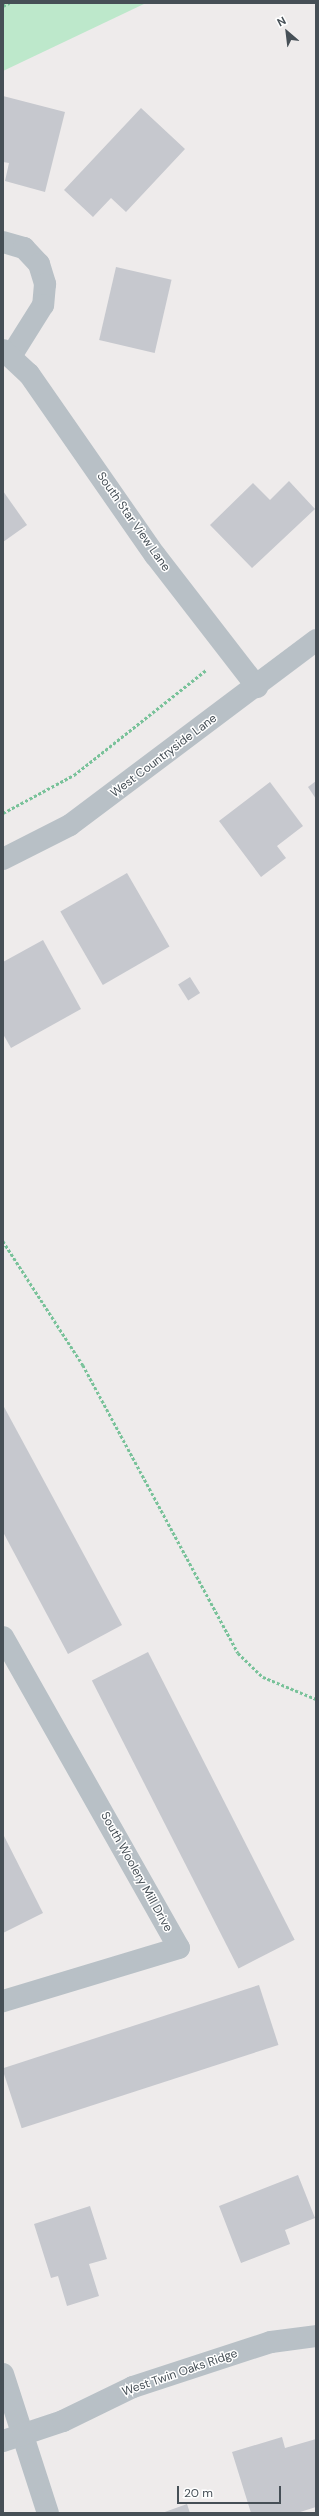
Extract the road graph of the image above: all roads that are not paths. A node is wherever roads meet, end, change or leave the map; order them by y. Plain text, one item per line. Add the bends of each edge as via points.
1 (3, 242) edge
2 (7, 353) edge
3 (316, 640) edge
4 (257, 687) junction
5 (3, 859) edge
6 (3, 1637) edge
7 (3, 2001) edge
8 (316, 2336) edge
9 (3, 2374) edge
10 (12, 2438) edge
11 (48, 2513) edge

1 - 2 street, South Star View Lane via 24,248 39,264 45,284 43,305
2 - 4 street, South Star View Lane via 29,374 155,555
3 - 4 street, West Countryside Lane
4 - 5 street, West Countryside Lane via 70,825
6 - 7 street, South Woolery Mill Drive via 179,1948
8 - 10 street, West Twin Oaks Ridge via 271,2342 134,2387 63,2421
9 - 10 street
10 - 11 street

